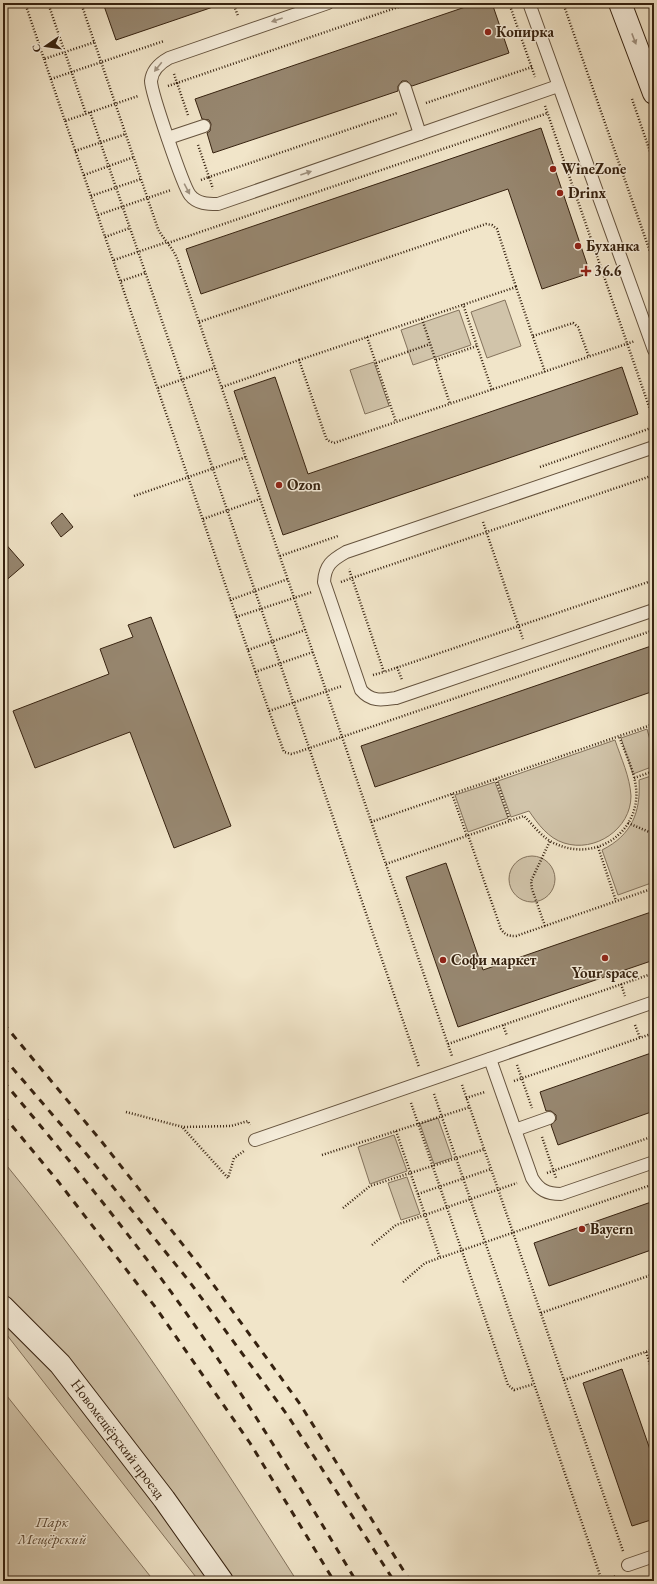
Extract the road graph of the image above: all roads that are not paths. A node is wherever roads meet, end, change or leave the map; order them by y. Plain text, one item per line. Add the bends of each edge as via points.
1 (328, 3) edge
2 (529, 3) edge
3 (620, 3) edge
4 (558, 86) junction
5 (405, 88) dead end
6 (654, 93) edge
7 (199, 128) road end
8 (420, 134) junction
9 (168, 138) junction
10 (654, 350) edge
11 (654, 447) edge
12 (654, 610) edge
13 (654, 1002) edge
14 (490, 1059) junction
15 (549, 1118) dead end
16 (515, 1130) junction
17 (254, 1140) road end
18 (654, 1162) edge
19 (3, 1307) edge
20 (654, 1556) edge
21 (628, 1565) road end
22 (222, 1581) edge

1 -> 9 lane via 169,58 159,64 151,81 152,91
2 - 4 lane
3 -> 6 street
4 - 8 lane
4 - 10 lane
5 - 8 lane
7 - 9 lane
9 -> 8 lane via 191,196 199,202 218,204
11 - 12 lane via 346,552 329,564 324,582 361,690 370,698 379,700 396,698
13 - 14 lane
14 - 16 lane
14 - 17 lane
15 - 16 lane
16 - 18 lane via 536,1186 551,1194 561,1194
19 - 22 street, Новомещёрский проезд via 60,1364 164,1499
20 - 21 lane

